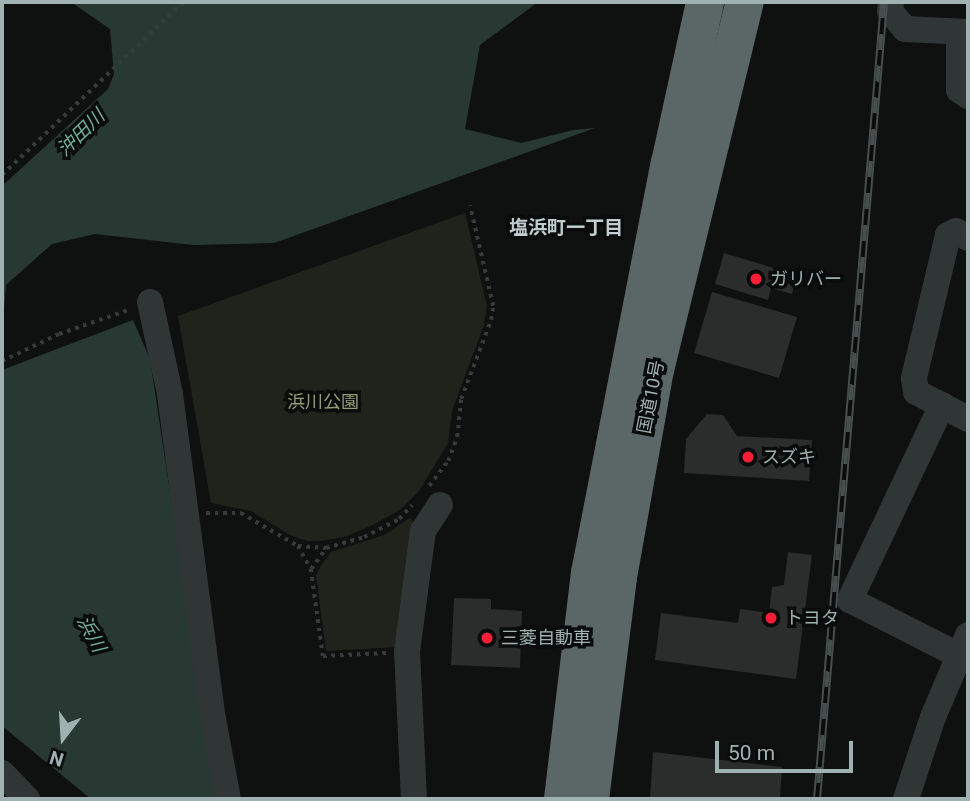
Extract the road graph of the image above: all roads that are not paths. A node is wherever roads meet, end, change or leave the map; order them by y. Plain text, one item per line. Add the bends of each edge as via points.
1 (705, 2) edge
2 (745, 2) edge
3 (891, 2) edge
4 (964, 32) edge
5 (968, 96) edge
6 (968, 238) edge
7 (149, 302) road end
8 (942, 405) junction
9 (968, 419) edge
10 (427, 499) road end
11 (963, 645) edge
12 (2, 773) edge
13 (2, 793) edge
14 (20, 799) edge
15 (27, 799) edge
16 (228, 799) edge
17 (414, 799) edge
18 (563, 799) edge
19 (590, 799) edge
20 (906, 799) edge

1 - 18 highway, 国道10号 via 590,573
2 - 19 highway, 国道10号 via 655,370 618,577
3 - 4 street via 890,11 905,29
4 - 5 street via 959,90
6 - 8 street via 956,231 948,235 914,377 916,392
7 - 16 street via 170,394 213,719
8 - 9 street
8 - 11 street via 850,600
10 - 17 street via 407,652
11 - 20 street
12 - 15 street
13 - 14 street

